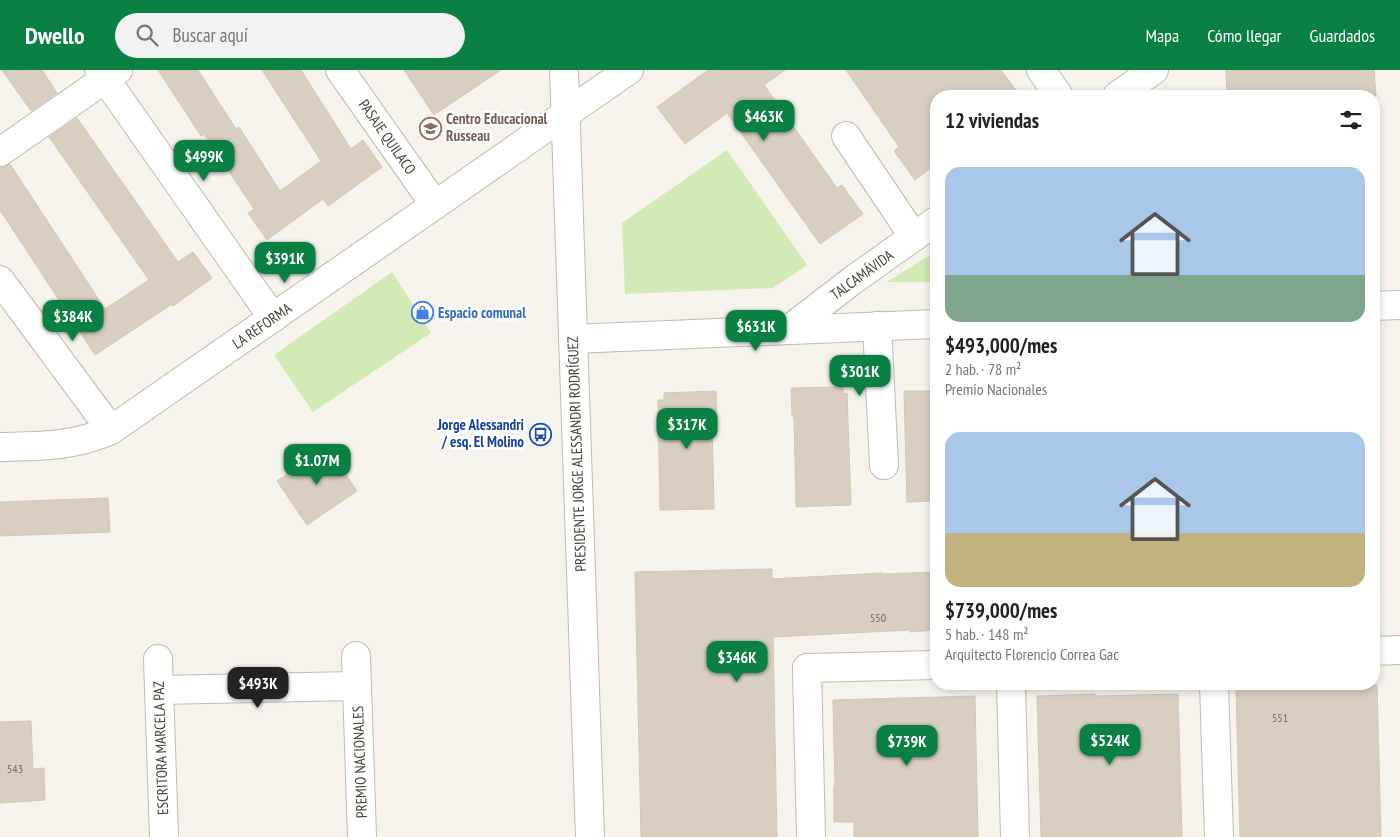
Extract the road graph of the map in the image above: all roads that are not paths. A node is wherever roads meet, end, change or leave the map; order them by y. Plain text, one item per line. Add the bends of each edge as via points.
1 (340, 70) edge
2 (564, 70) edge
3 (629, 70) edge
4 (1041, 70) edge
5 (1154, 70) edge
6 (108, 73) edge
7 (1055, 90) edge
8 (1125, 90) edge
9 (566, 114) junction
10 (846, 136) dead end
11 (0, 152) edge
12 (435, 205) junction
13 (930, 225) edge
14 (914, 236) junction
15 (0, 280) edge
16 (1400, 305) edge
17 (1380, 306) edge
18 (273, 318) junction
19 (930, 324) edge
20 (877, 326) junction
21 (788, 330) junction
22 (573, 338) junction
23 (111, 430) junction
24 (0, 447) edge
25 (884, 465) dead end
26 (1400, 650) edge
27 (1380, 651) edge
28 (356, 656) dead end
29 (158, 659) dead end
30 (930, 664) edge
31 (357, 686) junction
32 (159, 690) junction
33 (1010, 690) edge
34 (1214, 690) edge
35 (164, 837) edge
36 (362, 837) edge
37 (590, 837) edge
38 (811, 837) edge
39 (1015, 837) edge
40 (1219, 837) edge

1 - 12 street, PASAJE QUILACO
2 - 9 street, PRESIDENTE JORGE ALESSANDRI RODRÍGUEZ
3 - 9 street, LA REFORMA
4 - 7 street
5 - 8 street
6 - 11 street
6 - 18 street
9 - 12 street, LA REFORMA
9 - 22 street, PRESIDENTE JORGE ALESSANDRI RODRÍGUEZ
10 - 14 street
12 - 18 street, LA REFORMA
13 - 14 street, TALCAMÁVIDA
14 - 21 street, TALCAMÁVIDA
15 - 23 street
16 - 17 street
18 - 23 street, LA REFORMA
19 - 20 street
20 - 21 street
20 - 25 street
21 - 22 street
22 - 37 street, PRESIDENTE JORGE ALESSANDRI RODRÍGUEZ
23 - 24 street, LA REFORMA via 74,443
26 - 27 street
28 - 31 street, PREMIO NACIONALES
29 - 32 street, ESCRITORA MARCELA PAZ
30 - 38 street via 807,668
31 - 32 street, PREMIO NACIONALES
31 - 36 street, PREMIO NACIONALES
32 - 35 street, ESCRITORA MARCELA PAZ
33 - 39 street
34 - 40 street

